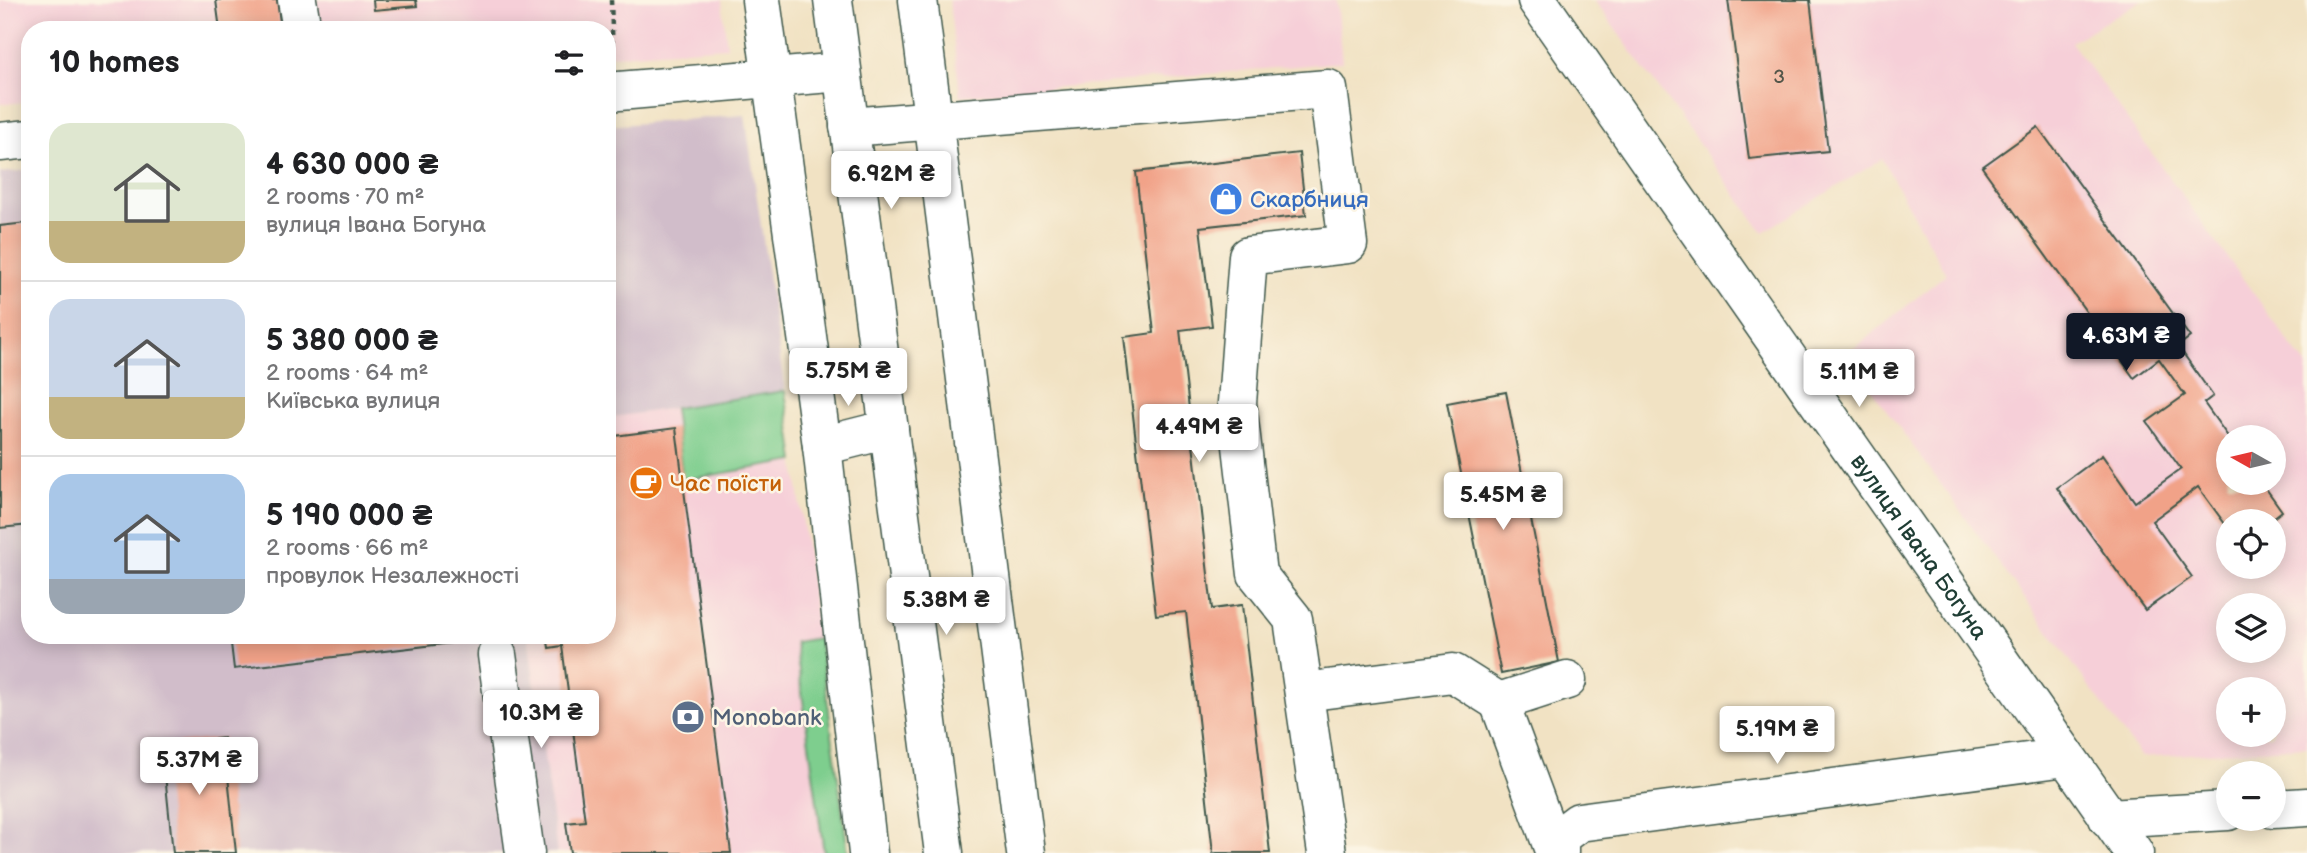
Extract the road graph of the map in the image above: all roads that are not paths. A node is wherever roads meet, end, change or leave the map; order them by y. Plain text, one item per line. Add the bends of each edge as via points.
1 (297, 0) edge
2 (761, 0) edge
3 (834, 0) edge
4 (918, 0) edge
5 (1537, 0) edge
6 (300, 21) edge
7 (842, 72) junction
8 (771, 78) junction
9 (616, 92) edge
10 (933, 120) junction
11 (849, 127) junction
12 (21, 140) edge
13 (0, 142) edge
14 (889, 429) junction
15 (822, 446) junction
16 (497, 655) dead end
17 (1567, 680) dead end
18 (1304, 692) junction
19 (1499, 702) junction
20 (2066, 757) junction
21 (2307, 807) edge
22 (2286, 808) edge
23 (2216, 812) edge
24 (2108, 818) junction
25 (525, 853) edge
26 (868, 853) edge
27 (944, 853) edge
28 (1026, 853) edge
29 (1327, 853) edge
30 (1557, 853) edge
31 (2134, 853) edge

1 - 6 street
2 - 8 street
3 - 7 street
4 - 10 street
5 - 20 street, вулиця Івана Богуна
7 - 8 street
7 - 11 street
8 - 9 street
8 - 15 street
10 - 11 street
10 - 18 street via 1328,89 1348,244 1248,256 1237,402 1257,574 1293,619
10 - 28 street
11 - 14 street
12 - 13 street
14 - 15 street
14 - 27 street
15 - 26 street
16 - 25 street
17 - 19 street
18 - 19 street via 1453,673
18 - 29 street
19 - 30 street
20 - 24 street, вулиця Івана Богуна
20 - 30 street via 1579,822 1559,837
21 - 22 street
23 - 24 street
24 - 31 street, вулиця Івана Богуна

